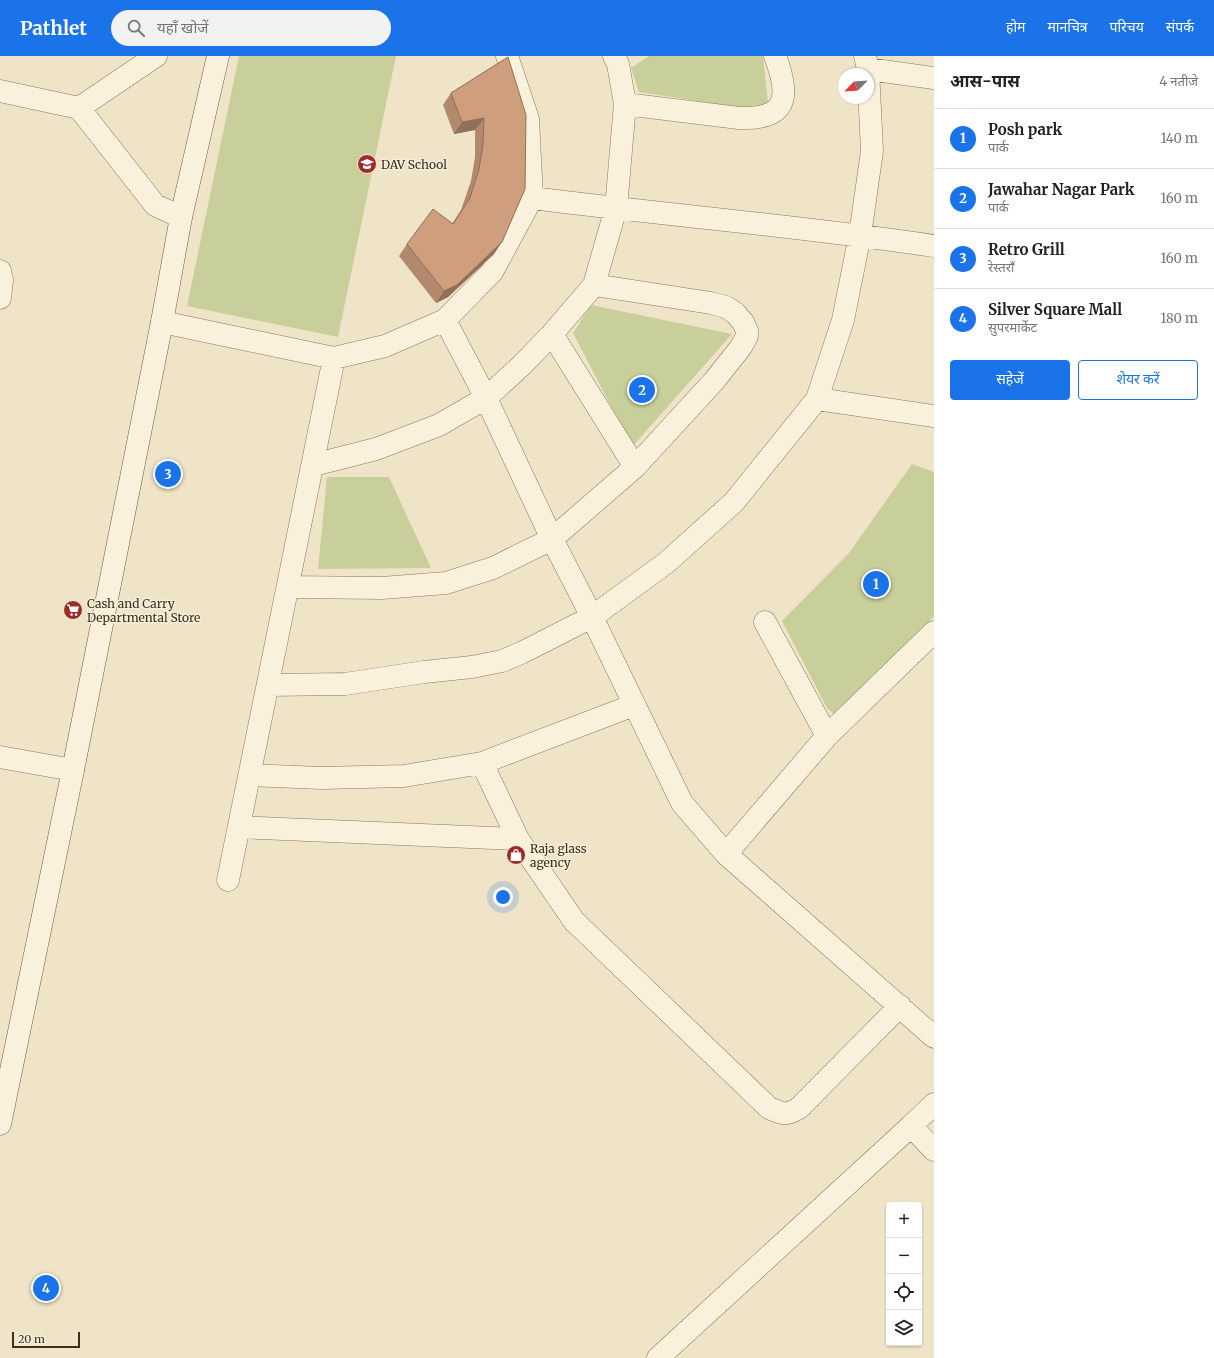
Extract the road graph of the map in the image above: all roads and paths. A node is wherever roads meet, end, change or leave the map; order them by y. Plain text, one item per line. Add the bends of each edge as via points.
1 (156, 56) edge
2 (218, 56) edge
3 (507, 56) edge
4 (775, 56) edge
5 (621, 59) edge
6 (866, 62) edge
7 (934, 78) edge
8 (0, 91) edge
9 (625, 104) junction
10 (79, 108) junction
11 (532, 198) junction
12 (616, 208) junction
13 (181, 217) junction
14 (860, 235) junction
15 (934, 246) edge
16 (0, 271) edge
17 (594, 285) junction
18 (0, 298) edge
19 (445, 320) junction
20 (162, 322) junction
21 (552, 334) junction
22 (334, 358) junction
23 (486, 398) junction
24 (817, 399) junction
25 (934, 416) edge
26 (313, 465) junction
27 (635, 467) junction
28 (552, 539) junction
29 (288, 587) junction
30 (592, 617) junction
31 (765, 622) dead end
32 (934, 632) edge
33 (268, 685) junction
34 (634, 705) junction
35 (827, 736) junction
36 (0, 757) edge
37 (482, 763) junction
38 (73, 770) junction
39 (250, 775) junction
40 (239, 827) junction
41 (518, 839) junction
42 (726, 854) junction
43 (228, 880) dead end
44 (900, 1006) junction
45 (934, 1037) edge
46 (934, 1104) edge
47 (0, 1124) edge
48 (911, 1126) junction
49 (934, 1150) edge
50 (658, 1358) edge

1 - 10 street
2 - 13 street
3 - 11 street via 528,119
4 - 9 street via 784,92 782,102 774,112 765,117 739,118
5 - 9 street
6 - 7 street
6 - 14 street via 872,151
8 - 10 street
9 - 12 street
10 - 13 street via 155,205
11 - 12 street
11 - 19 street via 492,272
12 - 14 street
12 - 17 street
13 - 20 street
14 - 15 street
14 - 24 street via 843,320
16 - 18 street
17 - 21 street
17 - 27 street via 726,307 740,318 747,331 741,347 714,381
19 - 22 street via 385,346
19 - 23 street
20 - 22 street
20 - 38 street
21 - 23 street
21 - 27 street
22 - 26 street
23 - 26 street via 439,425 376,449
23 - 28 street
24 - 25 street
24 - 30 street via 734,502 666,563
26 - 29 street
27 - 28 street
28 - 29 street via 493,568 446,583 382,588
28 - 30 street
29 - 33 street
30 - 33 street via 521,653 480,666 345,684
30 - 34 street
31 - 35 street
32 - 35 street
33 - 39 street
34 - 37 street
34 - 42 street via 682,802
35 - 42 street
36 - 38 street
37 - 39 street via 404,776 322,778
37 - 41 street
38 - 47 street
39 - 40 street
40 - 41 street
40 - 43 street
41 - 44 street via 574,921 769,1108 790,1114 809,1100
42 - 44 street
44 - 45 street
46 - 48 street
48 - 49 street
48 - 50 street

